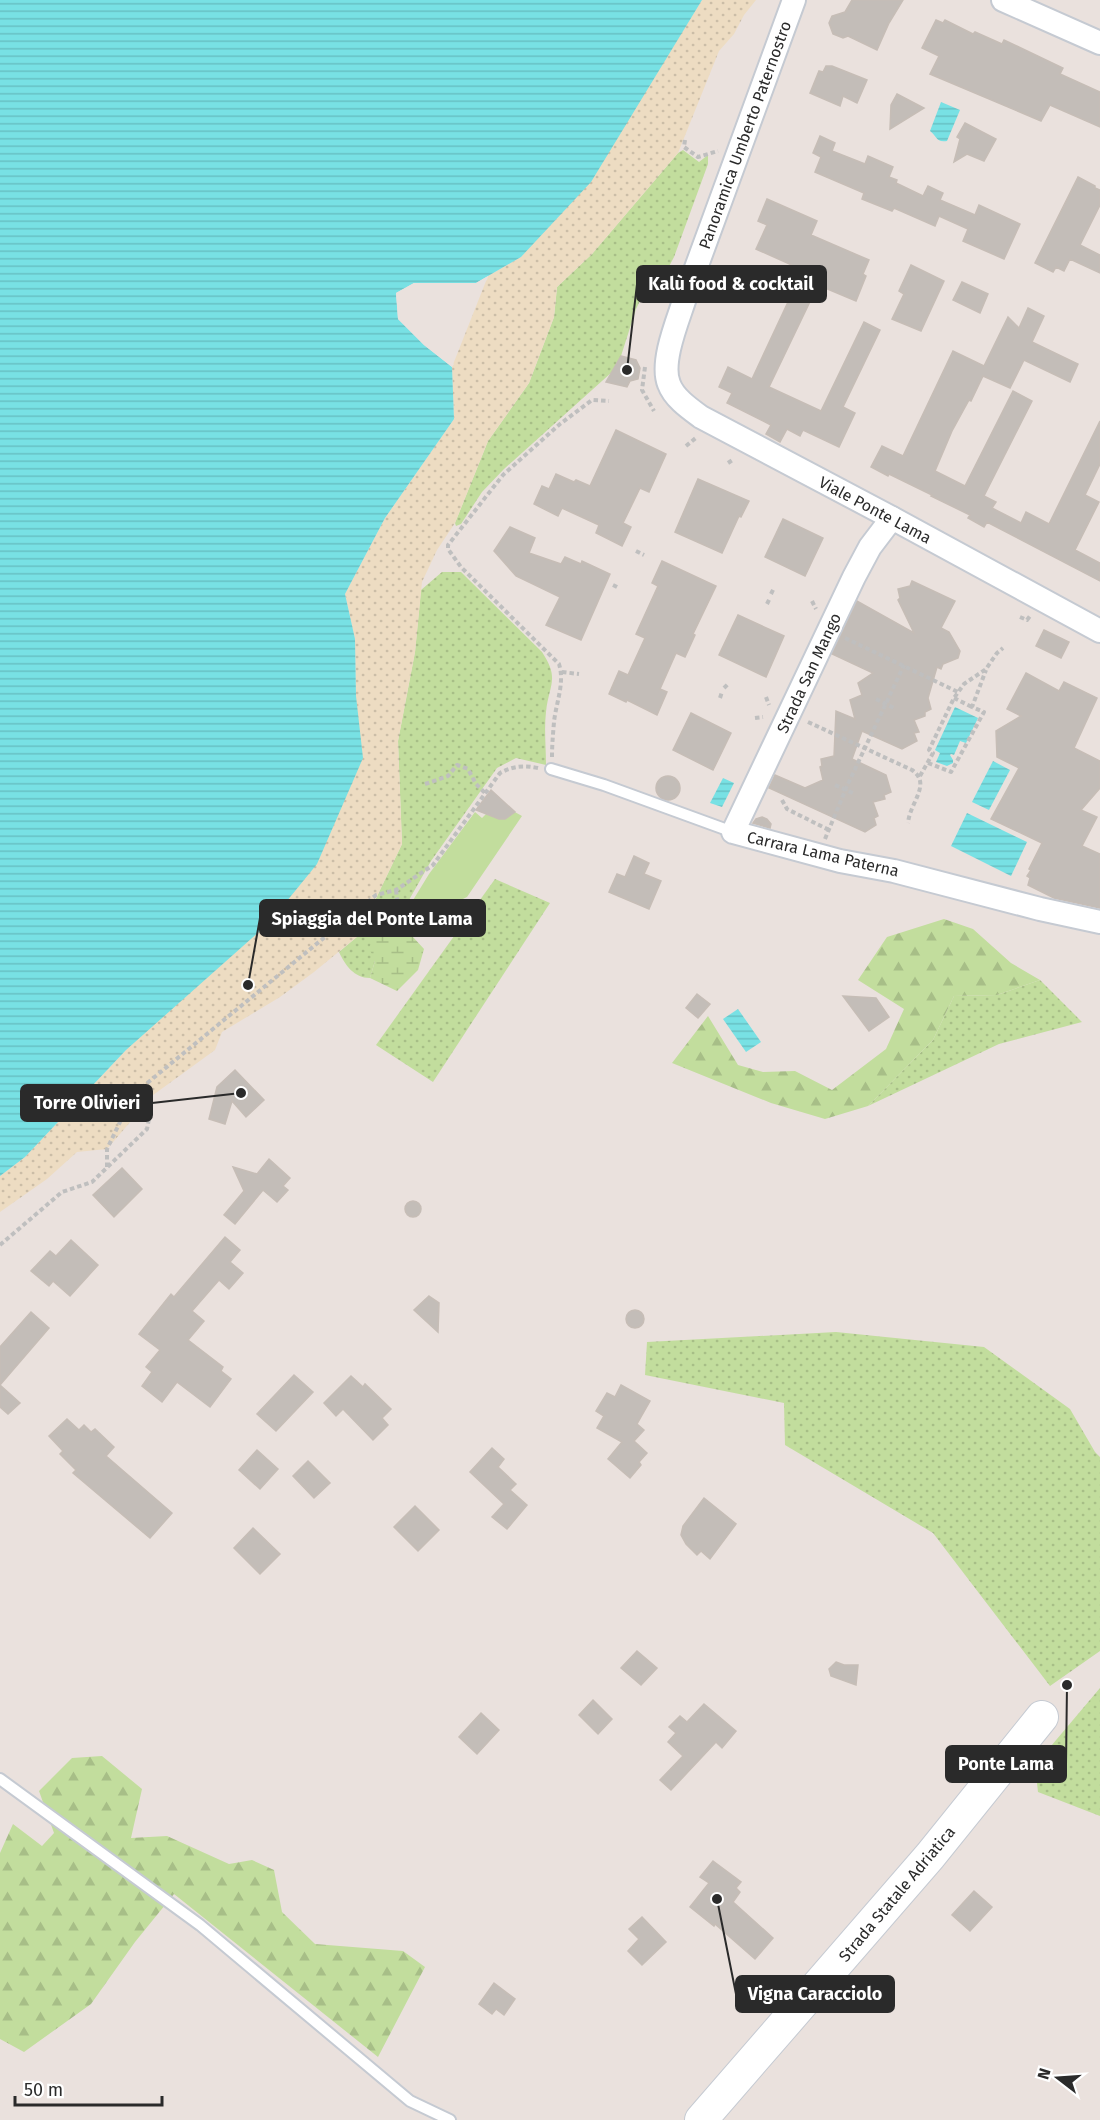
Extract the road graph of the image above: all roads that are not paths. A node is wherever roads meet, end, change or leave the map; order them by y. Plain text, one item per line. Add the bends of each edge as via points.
1 (794, 0) edge
2 (1003, 0) edge
3 (1100, 43) edge
4 (667, 373) joint
5 (892, 518) junction
6 (1100, 631) edge
7 (551, 769) road end
8 (733, 832) junction
9 (1100, 921) edge
10 (1042, 1718) dead end
11 (0, 1779) edge
12 (450, 2120) edge
13 (701, 2120) edge

1 - 4 street, Panoramica Umberto Paternostro via 685,298 670,345
2 - 3 street
4 - 5 street, Viale Ponte Lama via 675,395 701,417
5 - 6 street, Viale Ponte Lama
5 - 8 street, Strada San Mango via 854,577
7 - 8 lane, Carrara Lama Paterna
8 - 9 street, Carrara Lama Paterna
10 - 13 main road, Strada Statale Adriatica via 930,1856
11 - 12 lane via 200,1925 410,2101

